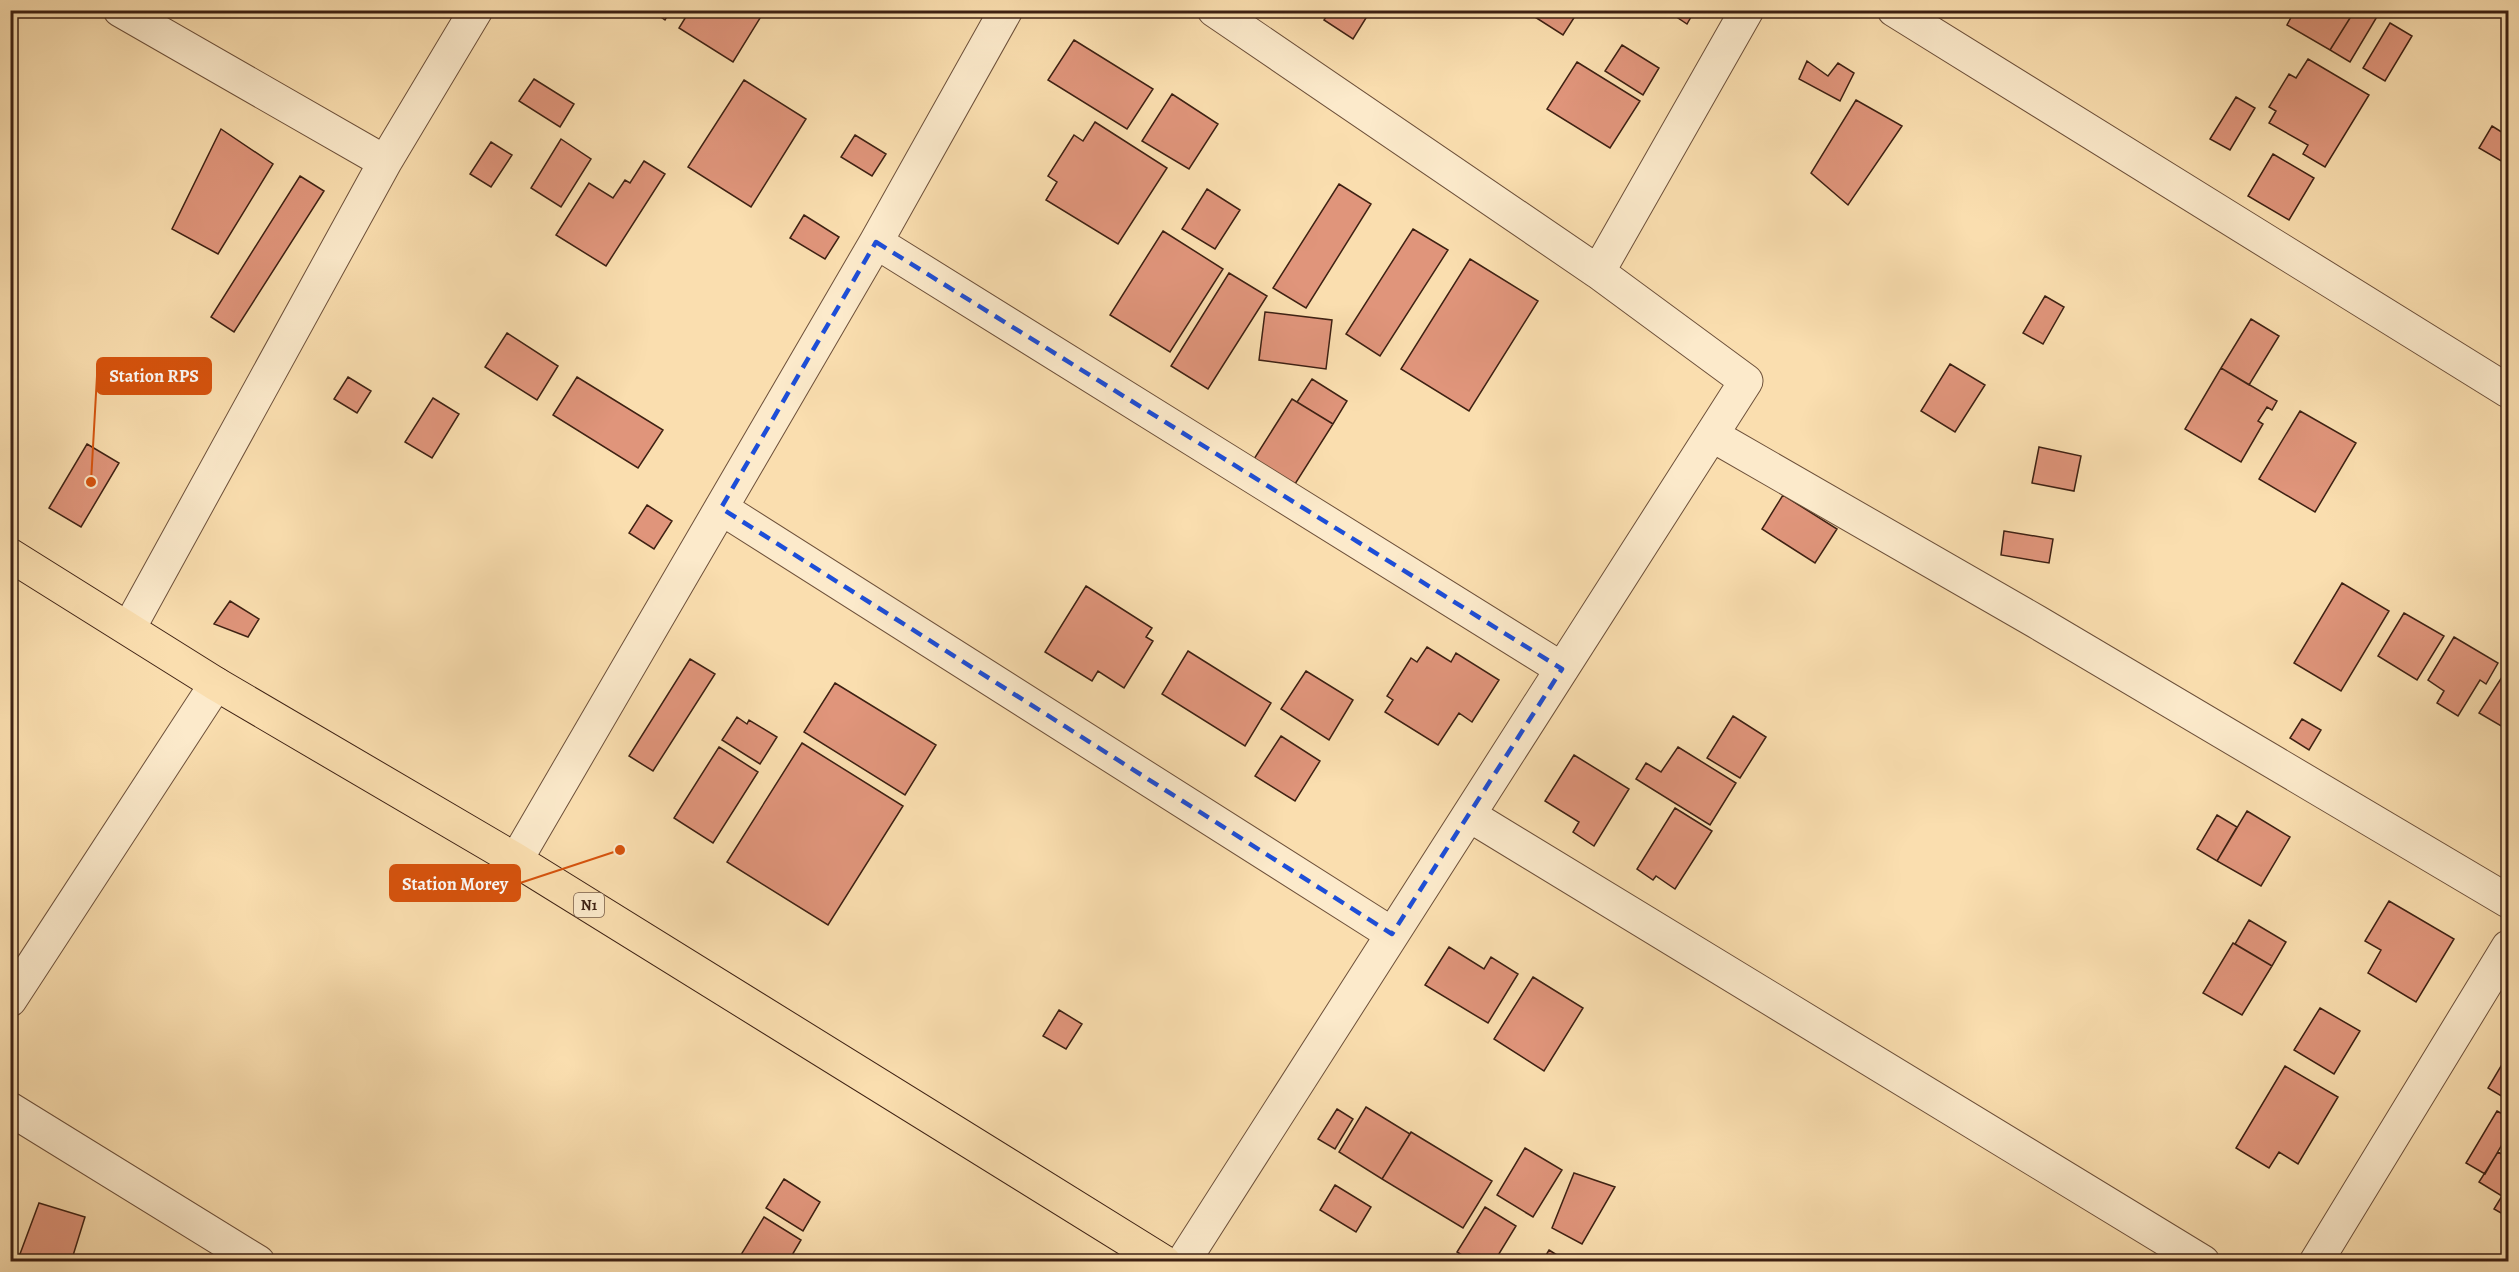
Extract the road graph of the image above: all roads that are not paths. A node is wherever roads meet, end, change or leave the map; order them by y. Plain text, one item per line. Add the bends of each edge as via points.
1 (120, 10) edge
2 (476, 10) edge
3 (1006, 10) edge
4 (1214, 10) edge
5 (1747, 10) edge
6 (1894, 10) edge
7 (385, 162) junction
8 (876, 242) junction
9 (1598, 272) junction
10 (2508, 391) edge
11 (1712, 435) junction
12 (721, 508) junction
13 (10, 555) edge
14 (129, 628) junction
15 (1562, 669) junction
16 (216, 684) junction
17 (1469, 815) junction
18 (516, 860) junction
19 (2508, 901) edge
20 (1392, 934) junction
21 (2508, 947) edge
22 (10, 1000) edge
23 (10, 1109) edge
24 (258, 1262) edge
25 (1164, 1262) edge
26 (1183, 1262) edge
27 (2203, 1262) edge
28 (2316, 1262) edge

1 - 7 street
2 - 7 street
3 - 8 street
4 - 9 street
5 - 9 street
6 - 10 street
7 - 14 street
8 - 12 street
8 - 15 street
9 - 11 street via 1746,381
11 - 15 street
11 - 19 street
12 - 18 street
12 - 20 street
13 - 14 main road, N1
14 - 16 main road, N1
15 - 17 street
16 - 18 main road, N1
16 - 22 street
17 - 20 street
17 - 27 street
18 - 25 main road, N1
20 - 26 street
21 - 28 street
23 - 24 street

